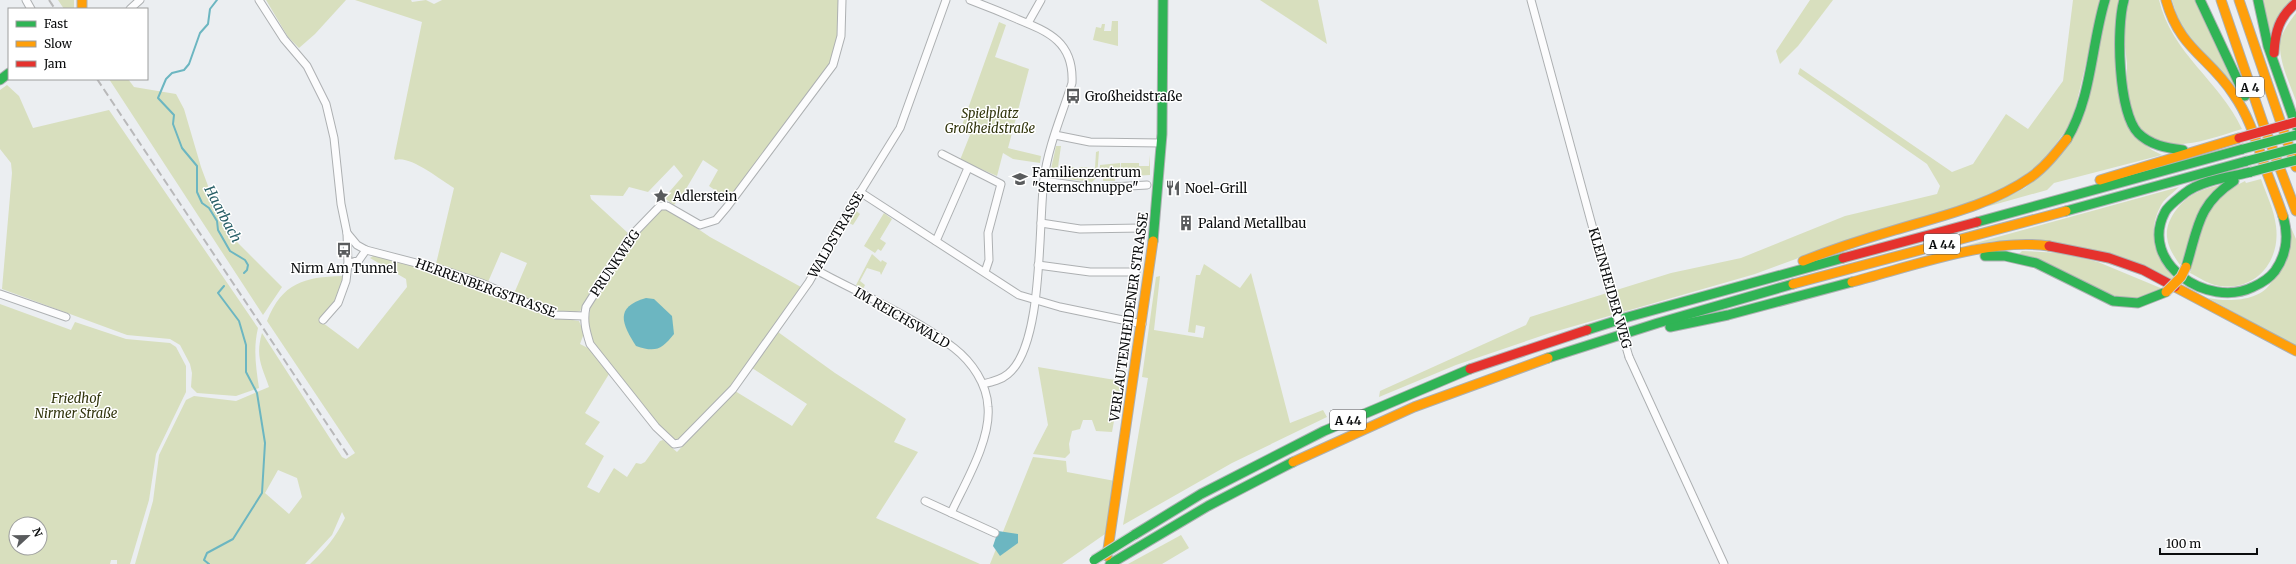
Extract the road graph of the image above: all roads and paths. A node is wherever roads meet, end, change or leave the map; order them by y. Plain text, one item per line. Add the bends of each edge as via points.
1 (140, 0) edge
2 (259, 0) edge
3 (842, 0) edge
4 (946, 0) edge
5 (970, 0) edge
6 (1041, 0) edge
7 (1163, 0) edge
8 (1531, 0) edge
9 (2105, 0) edge
10 (2124, 0) edge
11 (2166, 0) edge
12 (2200, 0) edge
13 (2221, 0) edge
14 (2239, 0) edge
15 (2258, 0) edge
16 (2296, 2) edge
17 (131, 8) edge
18 (1028, 23) junction
19 (2274, 63) junction
20 (8, 74) edge
21 (0, 80) edge
22 (2296, 122) edge
23 (2296, 126) edge
24 (2296, 134) edge
25 (1055, 135) junction
26 (1162, 143) junction
27 (2296, 148) edge
28 (2193, 151) junction
29 (942, 154) dead end
30 (2296, 160) edge
31 (2296, 167) edge
32 (968, 168) junction
33 (2251, 172) junction
34 (2281, 174) junction
35 (1044, 181) junction
36 (1147, 185) dead end
37 (860, 192) junction
38 (2014, 210) junction
39 (2296, 211) edge
40 (1040, 223) junction
41 (1142, 228) dead end
42 (347, 233) junction
43 (936, 241) junction
44 (366, 250) junction
45 (1941, 259) junction
46 (348, 264) junction
47 (1038, 265) junction
48 (816, 270) junction
49 (984, 272) junction
50 (1136, 272) dead end
51 (1757, 280) junction
52 (0, 294) edge
53 (1035, 301) junction
54 (584, 316) junction
55 (66, 317) dead end
56 (323, 320) dead end
57 (1142, 324) junction
58 (1638, 330) junction
59 (2296, 351) edge
60 (983, 384) junction
61 (925, 501) dead end
62 (951, 513) junction
63 (995, 533) dead end
64 (1090, 562) edge
65 (1106, 564) edge
66 (1110, 564) edge
67 (1724, 564) edge

1 - 17 street
2 - 42 street via 284,39 307,66 326,104 334,138 341,204
3 - 54 street, PRUNKWEG via 841,36 833,64 727,207 716,220 700,225 667,206 660,206 631,236 597,287
4 - 37 street, WALDSTRASSE via 905,117
5 - 18 street
6 - 18 street
7 - 26 main road, VERLAUTENHEIDENER STRASSE
8 - 67 street, KLEINHEIDER WEG, bridge via 1629,357
9 - 51 main road via 2098,21 2080,112 2058,153 2038,173 2005,194 1970,208 1833,249
10 - 28 main road via 2120,18 2122,72 2125,104 2130,122 2141,137 2155,146 2170,150
11 - 33 main road via 2171,18 2190,50 2225,83 2239,102 2248,121 2287,236 2283,257 2274,273 2255,288 2237,294 2213,293 2184,280 2168,264 2160,244 2161,222 2169,207 2184,193
12 - 34 main road
13 - 34 main road, A 4
14 - 31 main road, A 4
15 - 19 main road
16 - 19 main road via 2285,12 2277,25
18 - 25 street via 1046,31 1061,43 1070,63 1072,83
19 - 23 main road
20 - 21 main road
22 - 28 main road, bridge
24 - 38 main road, A 44, bridge
25 - 26 street via 1096,143
25 - 35 street via 1046,161
26 - 57 main road, VERLAUTENHEIDENER STRASSE via 1158,206
27 - 58 main road, A 44, bridge via 1720,304
28 - 38 main road via 2028,202
29 - 32 street
30 - 33 main road, bridge
32 - 43 street
32 - 49 street via 1001,184 988,233 989,260
33 - 45 main road, bridge via 2221,189 2208,203 2196,226 2181,277 2166,292 2146,302 2122,304 2105,300 2058,274 2024,260 1997,255
34 - 39 main road, A 4
35 - 36 street via 1094,188
35 - 40 street
37 - 43 street
37 - 48 street, WALDSTRASSE
38 - 51 main road, A 44
40 - 41 street via 1080,229
40 - 47 street
42 - 44 street, HERRENBERGSTRASSE via 357,245
42 - 46 street
43 - 49 street
44 - 46 street via 359,260
44 - 54 street, HERRENBERGSTRASSE via 443,270 481,283 556,315
45 - 58 main road via 1728,315 1677,326
45 - 59 main road via 1978,250 2012,246 2047,246 2109,258 2150,274
46 - 56 street via 346,281 338,303
47 - 50 street via 1090,272
47 - 53 street
48 - 54 street, WALDSTRASSE via 733,389 680,443 674,444 667,440 599,357 590,344
48 - 60 street, IM REICHSWALD via 904,318 954,349 974,370
49 - 53 street via 1019,295
51 - 64 main road, A 44, bridge via 1575,333 1480,365 1391,401 1201,494
52 - 55 street
53 - 57 street
53 - 60 street via 1024,351 1016,364 1008,374 997,381
57 - 65 main road, VERLAUTENHEIDENER STRASSE
58 - 66 main road, A 44 via 1522,367 1375,425 1328,446 1179,522
60 - 62 street, IM REICHSWALD via 988,407 987,424 981,447
61 - 62 street
62 - 63 street

